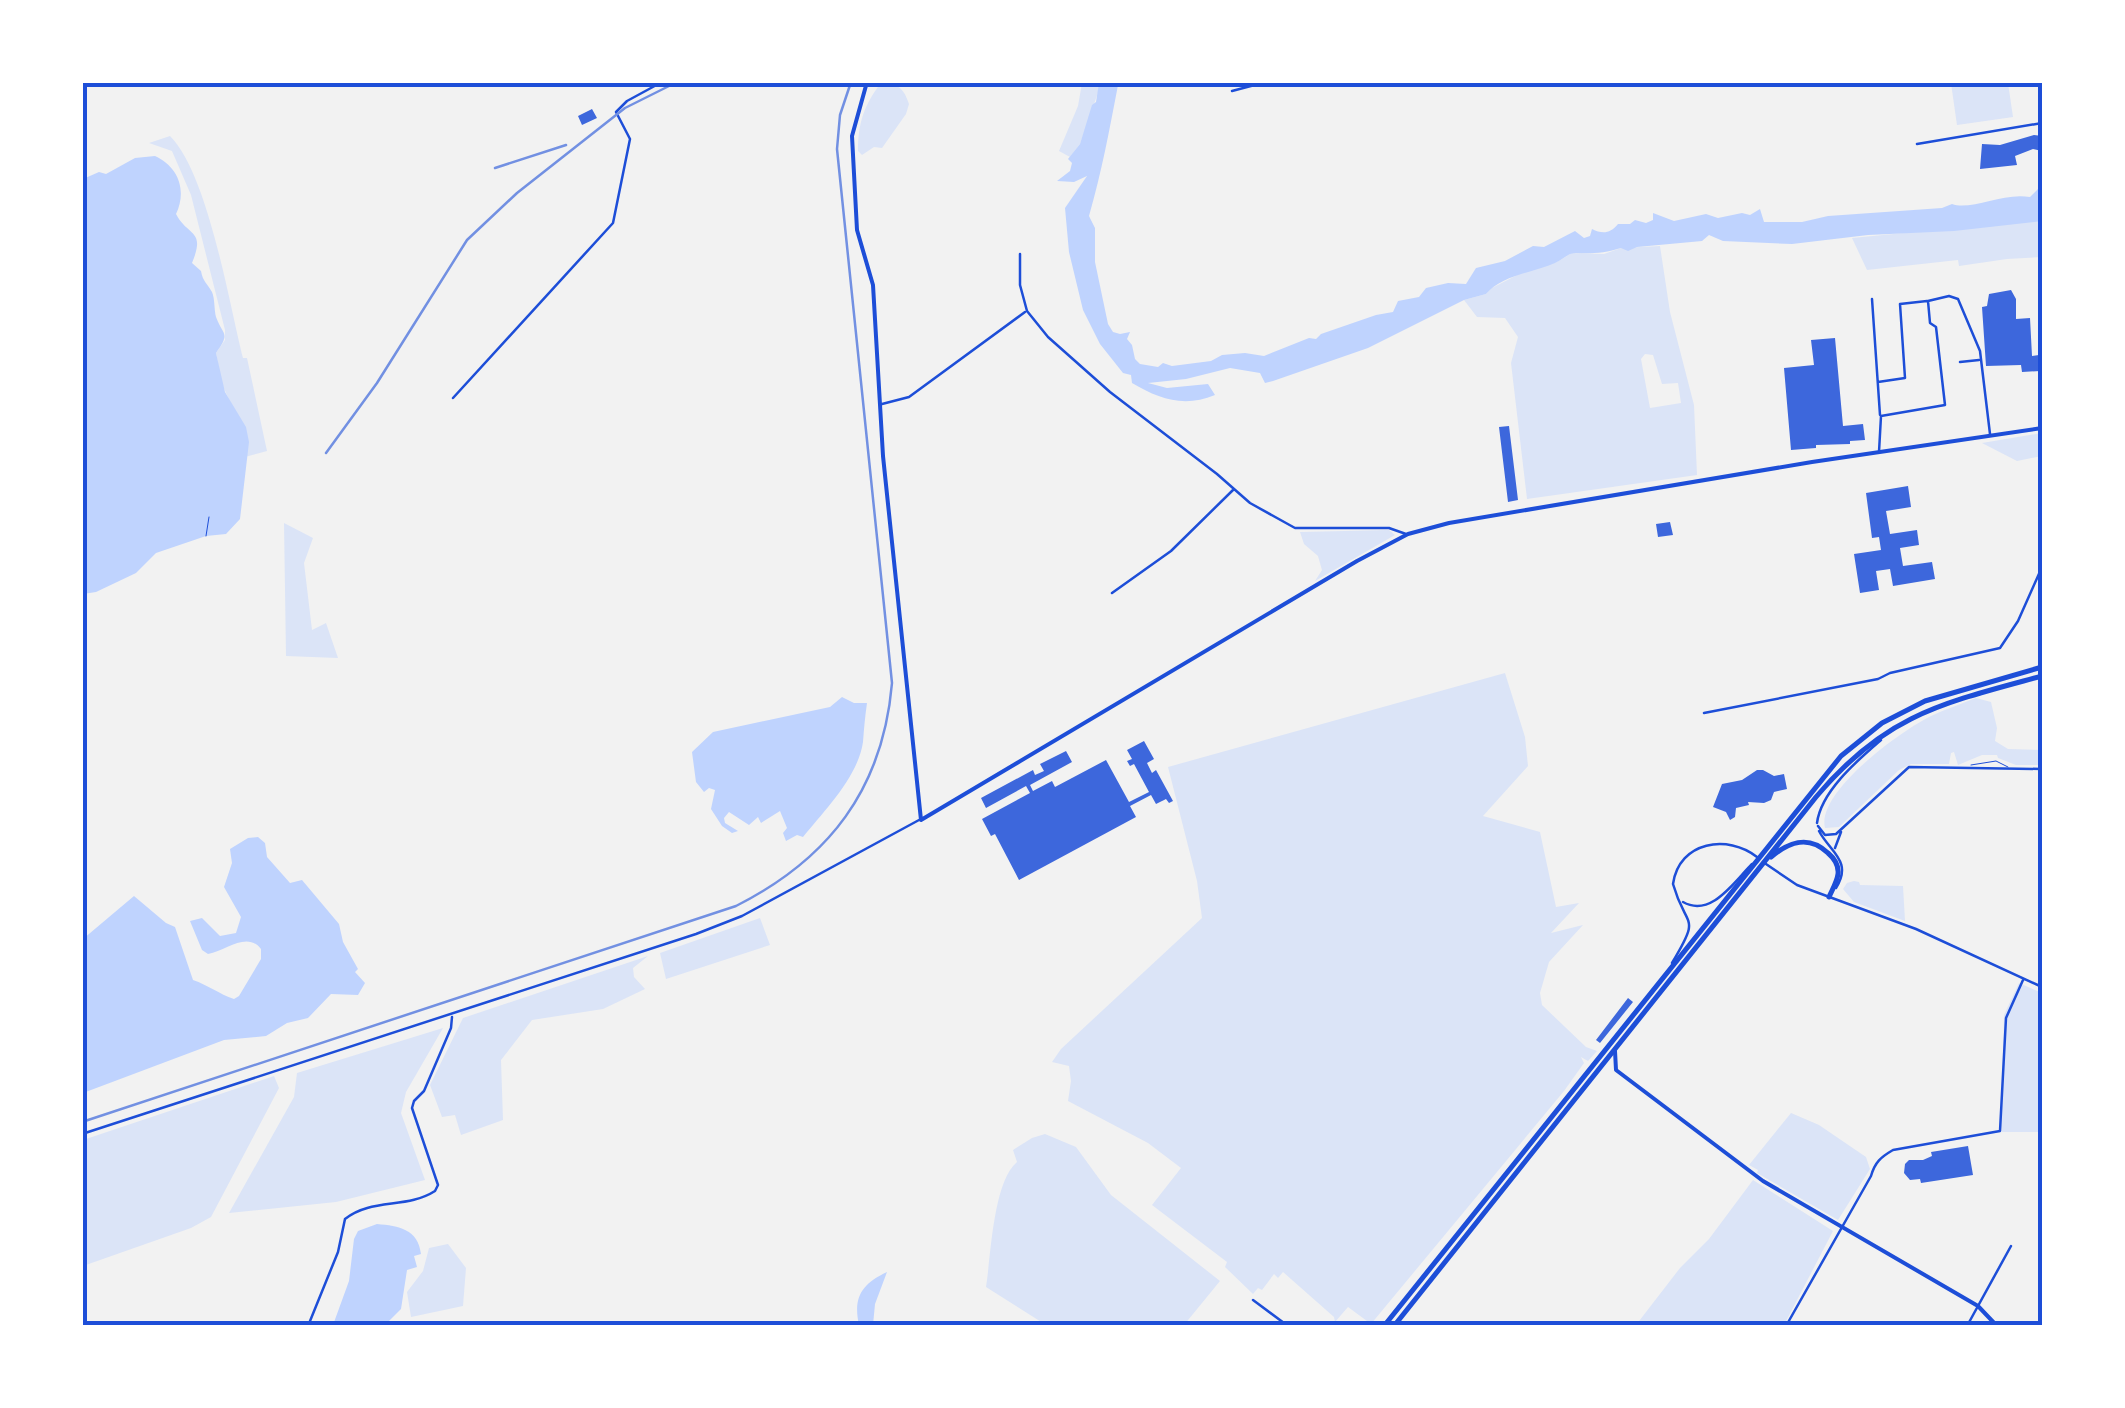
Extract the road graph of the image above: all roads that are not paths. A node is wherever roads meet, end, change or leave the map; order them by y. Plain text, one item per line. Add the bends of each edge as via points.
1 (662, 82) edge
2 (867, 82) edge
3 (1266, 82) edge
4 (1232, 91) dead end
5 (2042, 122) edge
6 (1917, 144) dead end
7 (1020, 254) dead end
8 (1872, 299) dead end
9 (1928, 300) junction
10 (1027, 311) junction
11 (1981, 360) junction
12 (1960, 362) dead end
13 (1878, 382) junction
14 (453, 398) dead end
15 (879, 404) junction
16 (1880, 416) junction
17 (2042, 428) edge
18 (1990, 436) junction
19 (1879, 452) junction
20 (1234, 490) junction
21 (1408, 534) junction
22 (2042, 566) edge
23 (1112, 593) dead end
24 (2042, 668) edge
25 (2042, 676) edge
26 (1704, 713) dead end
27 (1898, 725) junction
28 (2042, 769) edge
29 (920, 820) junction
30 (1818, 826) junction
31 (1844, 827) junction
32 (1836, 851) junction
33 (1755, 866) junction
34 (1829, 896) junction
35 (1678, 897) junction
36 (1671, 964) junction
37 (2023, 980) junction
38 (2042, 987) edge
39 (452, 1016) junction
40 (1616, 1048) junction
41 (1600, 1070) junction
42 (1616, 1070) junction
43 (82, 1134) edge
44 (1840, 1227) junction
45 (2011, 1246) dead end
46 (1253, 1300) dead end
47 (1978, 1306) junction
48 (308, 1326) edge
49 (1288, 1326) edge
50 (1384, 1326) edge
51 (1394, 1326) edge
52 (1786, 1326) edge
53 (1967, 1326) edge
54 (1998, 1326) edge

1 - 14 street via 616,112 630,139 613,223
2 - 15 street via 852,144 857,230 872,285
3 - 4 street
5 - 6 street
7 - 10 street
8 - 13 street
9 - 11 street via 1958,299
9 - 13 street via 1900,304 1905,378
9 - 16 street via 1945,405
10 - 15 street via 909,397
10 - 20 street via 1110,392
11 - 12 street
11 - 18 street
13 - 16 street
15 - 29 street
16 - 19 street
17 - 18 street
18 - 19 street
19 - 21 street
20 - 21 street via 1295,528
20 - 23 street
21 - 29 street
22 - 26 street via 2000,648
24 - 33 main road via 1925,701 1882,724 1841,756
25 - 27 main road via 1950,701
27 - 30 street via 1839,782 1821,808
27 - 33 main road via 1839,770
28 - 31 street via 1906,768
29 - 39 street via 742,916
30 - 31 street via 1829,836
30 - 32 street
31 - 32 street
32 - 34 street via 1843,876
33 - 34 main road via 1784,846 1815,843 1838,867
33 - 35 street via 1710,904 1688,906
33 - 36 main road
33 - 40 main road
34 - 35 street via 1726,842 1700,848 1681,863 1674,877
34 - 37 street
35 - 36 street via 1690,924
36 - 50 main road
37 - 38 street
37 - 44 street via 2006,1018 2000,1130 1893,1150 1874,1164
39 - 43 street
39 - 48 street via 412,1108 435,1191 345,1218
40 - 41 main road
40 - 42 street
41 - 42 street
41 - 51 main road
42 - 44 street via 1763,1181
44 - 47 street
44 - 52 street
45 - 47 street
46 - 49 street
47 - 53 street
47 - 54 street

